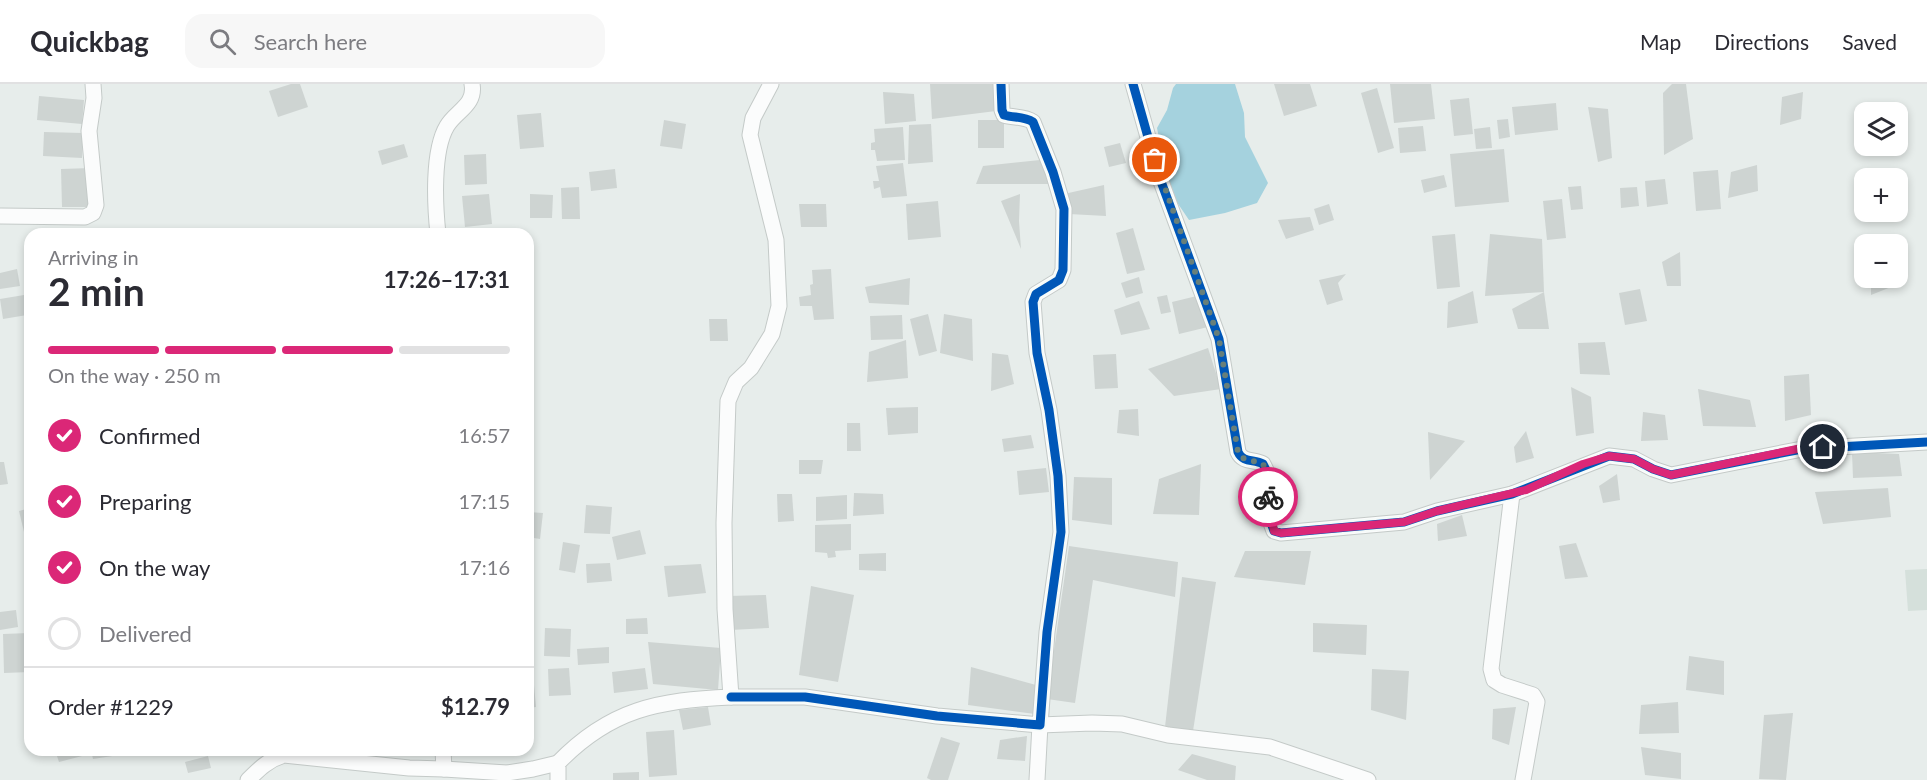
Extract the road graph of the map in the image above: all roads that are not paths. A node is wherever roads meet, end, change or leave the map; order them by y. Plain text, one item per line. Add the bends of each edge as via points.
1 (93, 84) edge
2 (472, 84) edge
3 (771, 84) edge
4 (1001, 84) edge
5 (1134, 84) edge
6 (0, 216) edge
7 (438, 228) edge
8 (1927, 442) edge
9 (1512, 494) junction
10 (731, 697) junction
11 (1040, 725) junction
12 (281, 756) edge
13 (294, 756) edge
14 (443, 756) edge
15 (558, 763) junction
16 (444, 769) junction
17 (249, 780) edge
18 (558, 780) edge
19 (1037, 780) edge
20 (1368, 780) edge
21 (1522, 780) edge

1 - 6 street via 89,131 96,205 93,213
2 - 7 street via 469,103 450,121 442,139 435,197
3 - 10 street via 753,118 750,135 776,240 779,306 772,334 751,368 736,382 728,401 724,555
4 - 11 street via 1004,115 1026,117 1033,122 1064,209 1063,270 1059,280 1036,294 1033,302 1037,353 1058,476 1061,532 1047,632
5 - 9 street via 1160,176 1219,339 1238,452 1244,460 1263,464 1266,470 1274,531 1404,522
8 - 9 street via 1802,448 1671,475 1634,459 1609,456
9 - 21 street via 1491,669 1494,680 1533,695 1537,702
10 - 11 street via 805,698
10 - 15 street via 678,700 630,712 578,744
11 - 19 street
11 - 20 street via 1122,724 1168,735 1270,747
12 - 17 street via 261,766
13 - 16 street
14 - 16 street
15 - 16 street via 507,773
15 - 18 street

